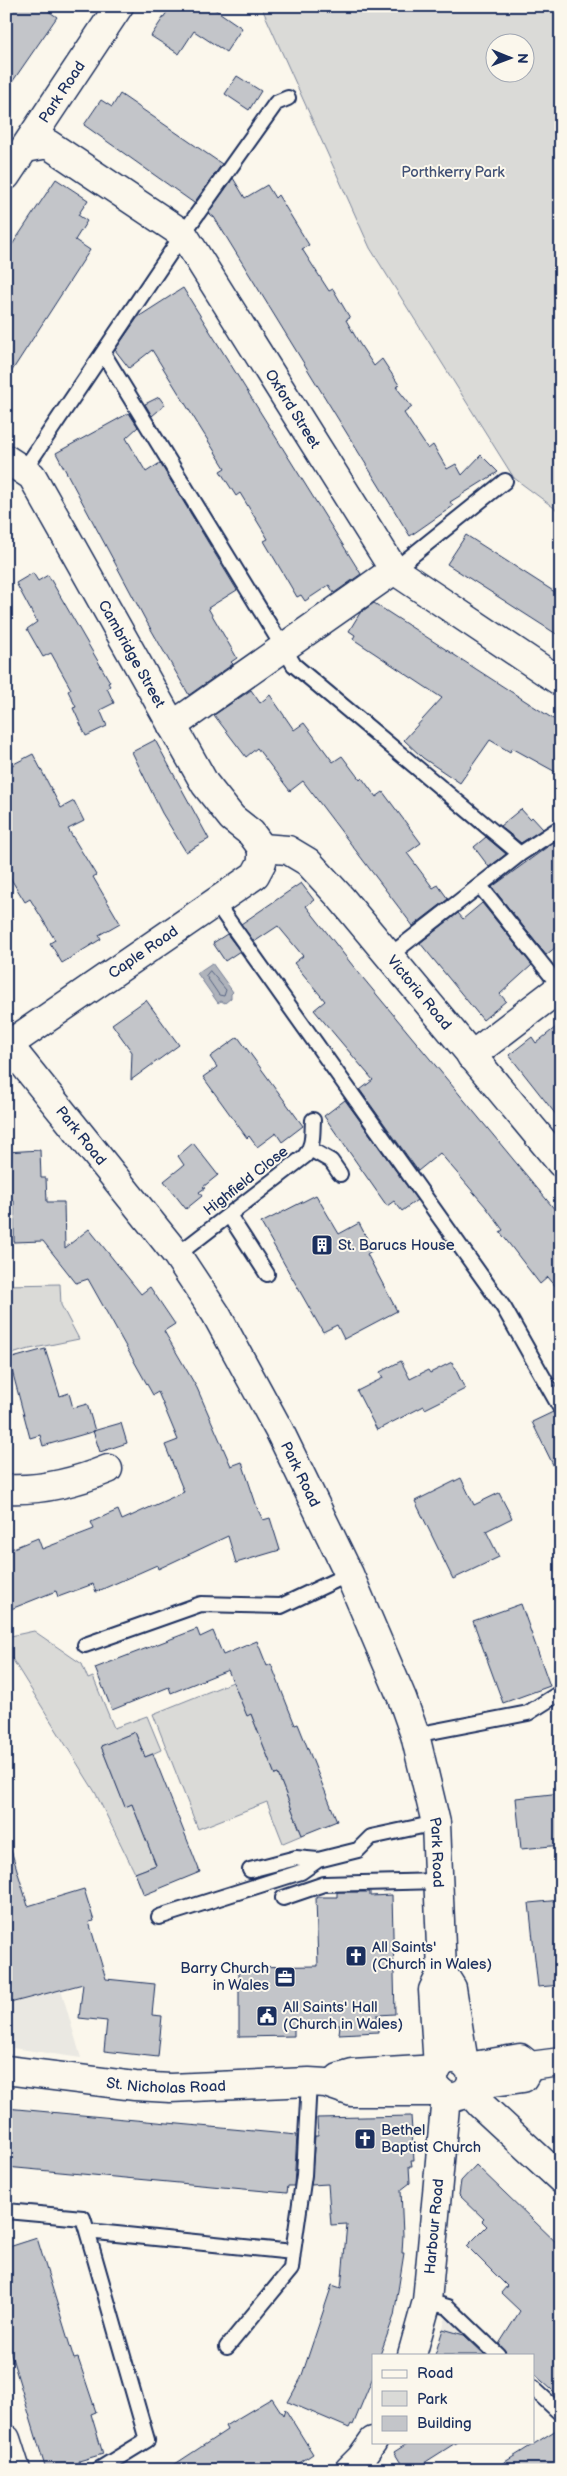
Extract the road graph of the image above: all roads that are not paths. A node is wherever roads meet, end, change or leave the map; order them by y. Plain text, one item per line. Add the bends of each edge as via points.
1 (119, 6) edge
2 (288, 98) dead end
3 (26, 148) junction
4 (6, 176) edge
5 (184, 234) junction
6 (103, 353) junction
7 (15, 465) edge
8 (505, 481) dead end
9 (394, 570) junction
10 (283, 648) junction
11 (561, 682) edge
12 (172, 726) junction
13 (561, 827) edge
14 (262, 848) junction
15 (520, 854) junction
16 (480, 886) junction
17 (216, 903) junction
18 (389, 956) junction
19 (561, 987) edge
20 (7, 1044) edge
21 (471, 1056) junction
22 (313, 1120) dead end
23 (310, 1149) junction
24 (561, 1163) edge
25 (340, 1174) dead end
26 (229, 1215) junction
27 (177, 1254) junction
28 (267, 1274) dead end
29 (561, 1409) edge
30 (108, 1469) dead end
31 (6, 1489) edge
32 (349, 1574) junction
33 (85, 1645) dead end
34 (558, 1694) dead end
35 (415, 1735) junction
36 (436, 1823) junction
37 (318, 1860) junction
38 (250, 1870) dead end
39 (440, 1881) junction
40 (283, 1898) dead end
41 (160, 1917) dead end
42 (561, 2062) edge
43 (6, 2070) edge
44 (454, 2079) junction
45 (318, 2082) junction
46 (561, 2179) edge
47 (6, 2211) edge
48 (87, 2231) junction
49 (293, 2252) junction
50 (427, 2301) junction
51 (227, 2347) dead end
52 (412, 2354) edge
53 (497, 2354) edge
54 (534, 2389) edge
55 (561, 2414) edge
56 (6, 2439) edge
57 (372, 2442) edge
58 (16, 2470) edge
59 (98, 2470) edge
60 (349, 2470) edge

1 - 3 street, Park Road
2 - 5 lane via 276,103
3 - 4 street, Park Road
3 - 5 street, Oxford Street via 48,144
5 - 6 lane
5 - 9 street, Oxford Street
6 - 7 lane
6 - 10 lane
7 - 12 street, Cambridge Street via 32,476
8 - 9 lane
9 - 10 street
9 - 11 street, Oxford Street
10 - 12 street
10 - 15 lane via 294,665
12 - 14 street, Cambridge Street via 205,784
13 - 15 lane
14 - 17 street, Caple Road via 262,862 255,875
14 - 18 street, Victoria Road via 288,850 308,862
15 - 16 lane
16 - 18 lane
16 - 19 lane
17 - 20 street, Caple Road
17 - 29 lane via 504,1308
18 - 21 street, Victoria Road
19 - 21 street
20 - 27 street, Park Road
21 - 24 street, Victoria Road
22 - 23 lane, Highfield Close
23 - 25 lane via 331,1161
23 - 26 lane, Highfield Close
26 - 27 lane, Highfield Close
26 - 28 lane
27 - 32 street, Park Road via 216,1314 280,1432
30 - 31 street via 79,1481 27,1490
32 - 33 lane via 281,1606 201,1604
32 - 35 street, Park Road
34 - 35 lane via 528,1713
35 - 36 street, Park Road
36 - 37 lane via 371,1837 358,1850
36 - 39 street, Park Road
37 - 38 lane via 296,1858
37 - 41 lane via 301,1872
39 - 40 lane via 324,1884
39 - 44 street, Park Road via 442,1972 433,1990
42 - 44 street, St. Nicholas Road via 530,2066 523,2078
43 - 45 street, St. Nicholas Road via 170,2088
44 - 45 street, St. Nicholas Road via 352,2092
44 - 46 street
44 - 50 street, Harbour Road
45 - 49 lane
47 - 48 lane via 83,2218
48 - 49 lane
48 - 59 lane via 147,2440
49 - 51 lane via 291,2269
50 - 52 street, Harbour Road
50 - 53 lane via 448,2308
54 - 55 lane
56 - 58 street
57 - 60 street

